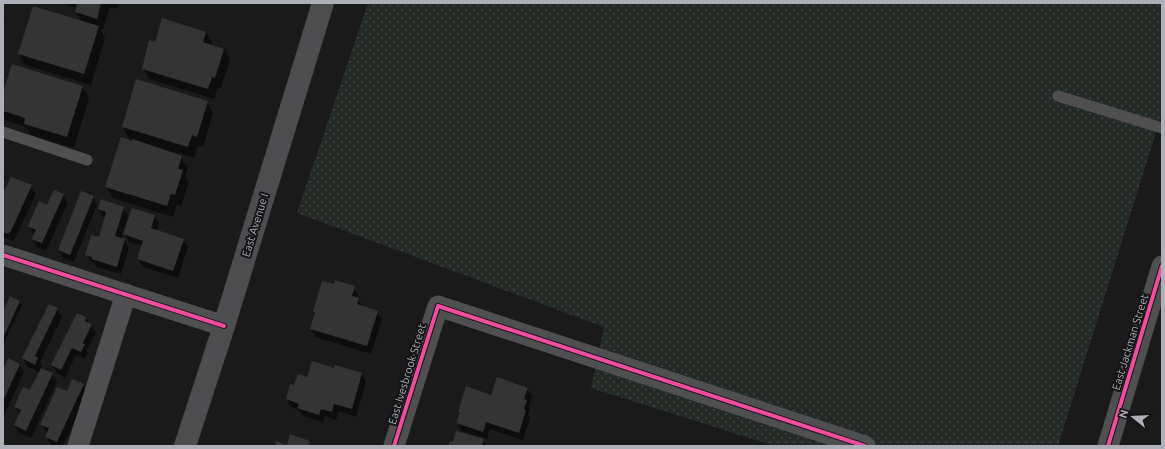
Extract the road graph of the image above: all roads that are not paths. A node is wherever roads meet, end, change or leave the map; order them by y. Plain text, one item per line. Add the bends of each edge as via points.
1 (323, 3) edge
2 (1058, 96) dead end
3 (1162, 128) edge
4 (3, 132) edge
5 (87, 160) dead end
6 (3, 255) edge
7 (1162, 266) edge
8 (126, 294) junction
9 (224, 326) junction
10 (78, 446) edge
11 (186, 446) edge
12 (394, 446) edge
13 (864, 446) edge
14 (1108, 446) edge

1 - 9 main road, East Avenue I
2 - 3 lane
4 - 5 lane
6 - 8 street
7 - 14 street, East Jackman Street
8 - 9 street
8 - 10 street
9 - 11 main road, East Avenue I
12 - 13 street, East Ivesbrook Street via 438,306

